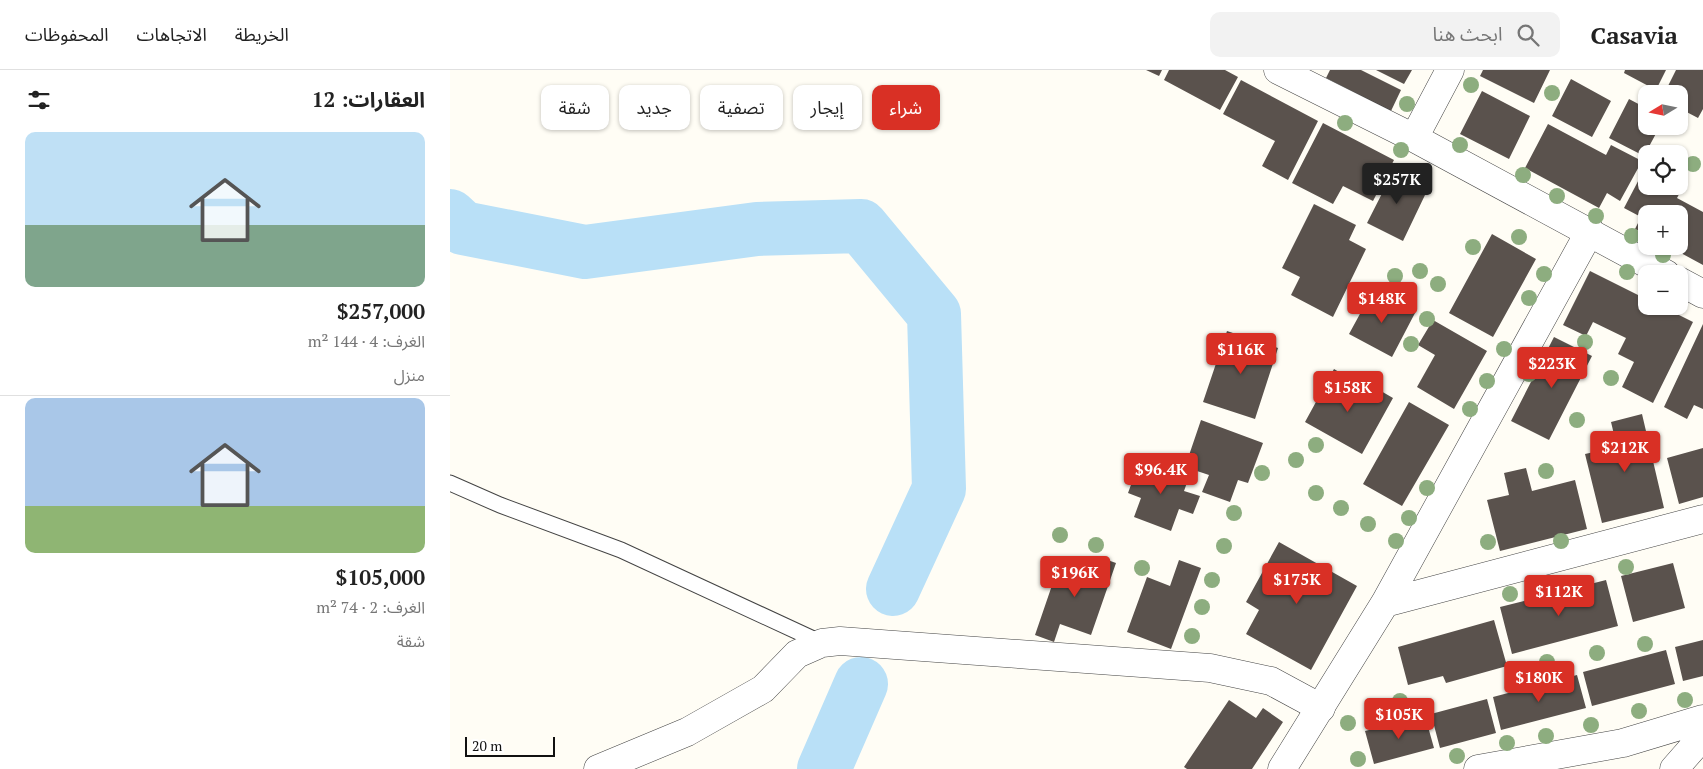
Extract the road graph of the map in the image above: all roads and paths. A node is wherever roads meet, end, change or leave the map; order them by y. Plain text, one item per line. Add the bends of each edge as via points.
1 (1278, 70) edge
2 (1450, 70) edge
3 (1309, 77) edge
4 (1414, 138) junction
5 (1590, 232) junction
6 (1650, 265) edge
7 (1688, 286) edge
8 (1703, 294) edge
9 (450, 483) edge
10 (1703, 519) edge
11 (1385, 602) junction
12 (831, 642) junction
13 (1321, 708) junction
14 (1703, 719) edge
15 (1703, 736) edge
16 (598, 769) edge
17 (1282, 769) edge
18 (1478, 769) edge
19 (1674, 769) edge

1 - 3 street
2 - 4 street
3 - 4 street
4 - 5 street
5 - 6 street
5 - 11 street
7 - 8 street
9 - 12 lane via 620,550
10 - 11 street
11 - 13 street
12 - 13 street via 1210,668 1271,681
12 - 16 street via 797,654 763,689 696,727
13 - 17 street
14 - 18 street via 1623,743
15 - 19 street

